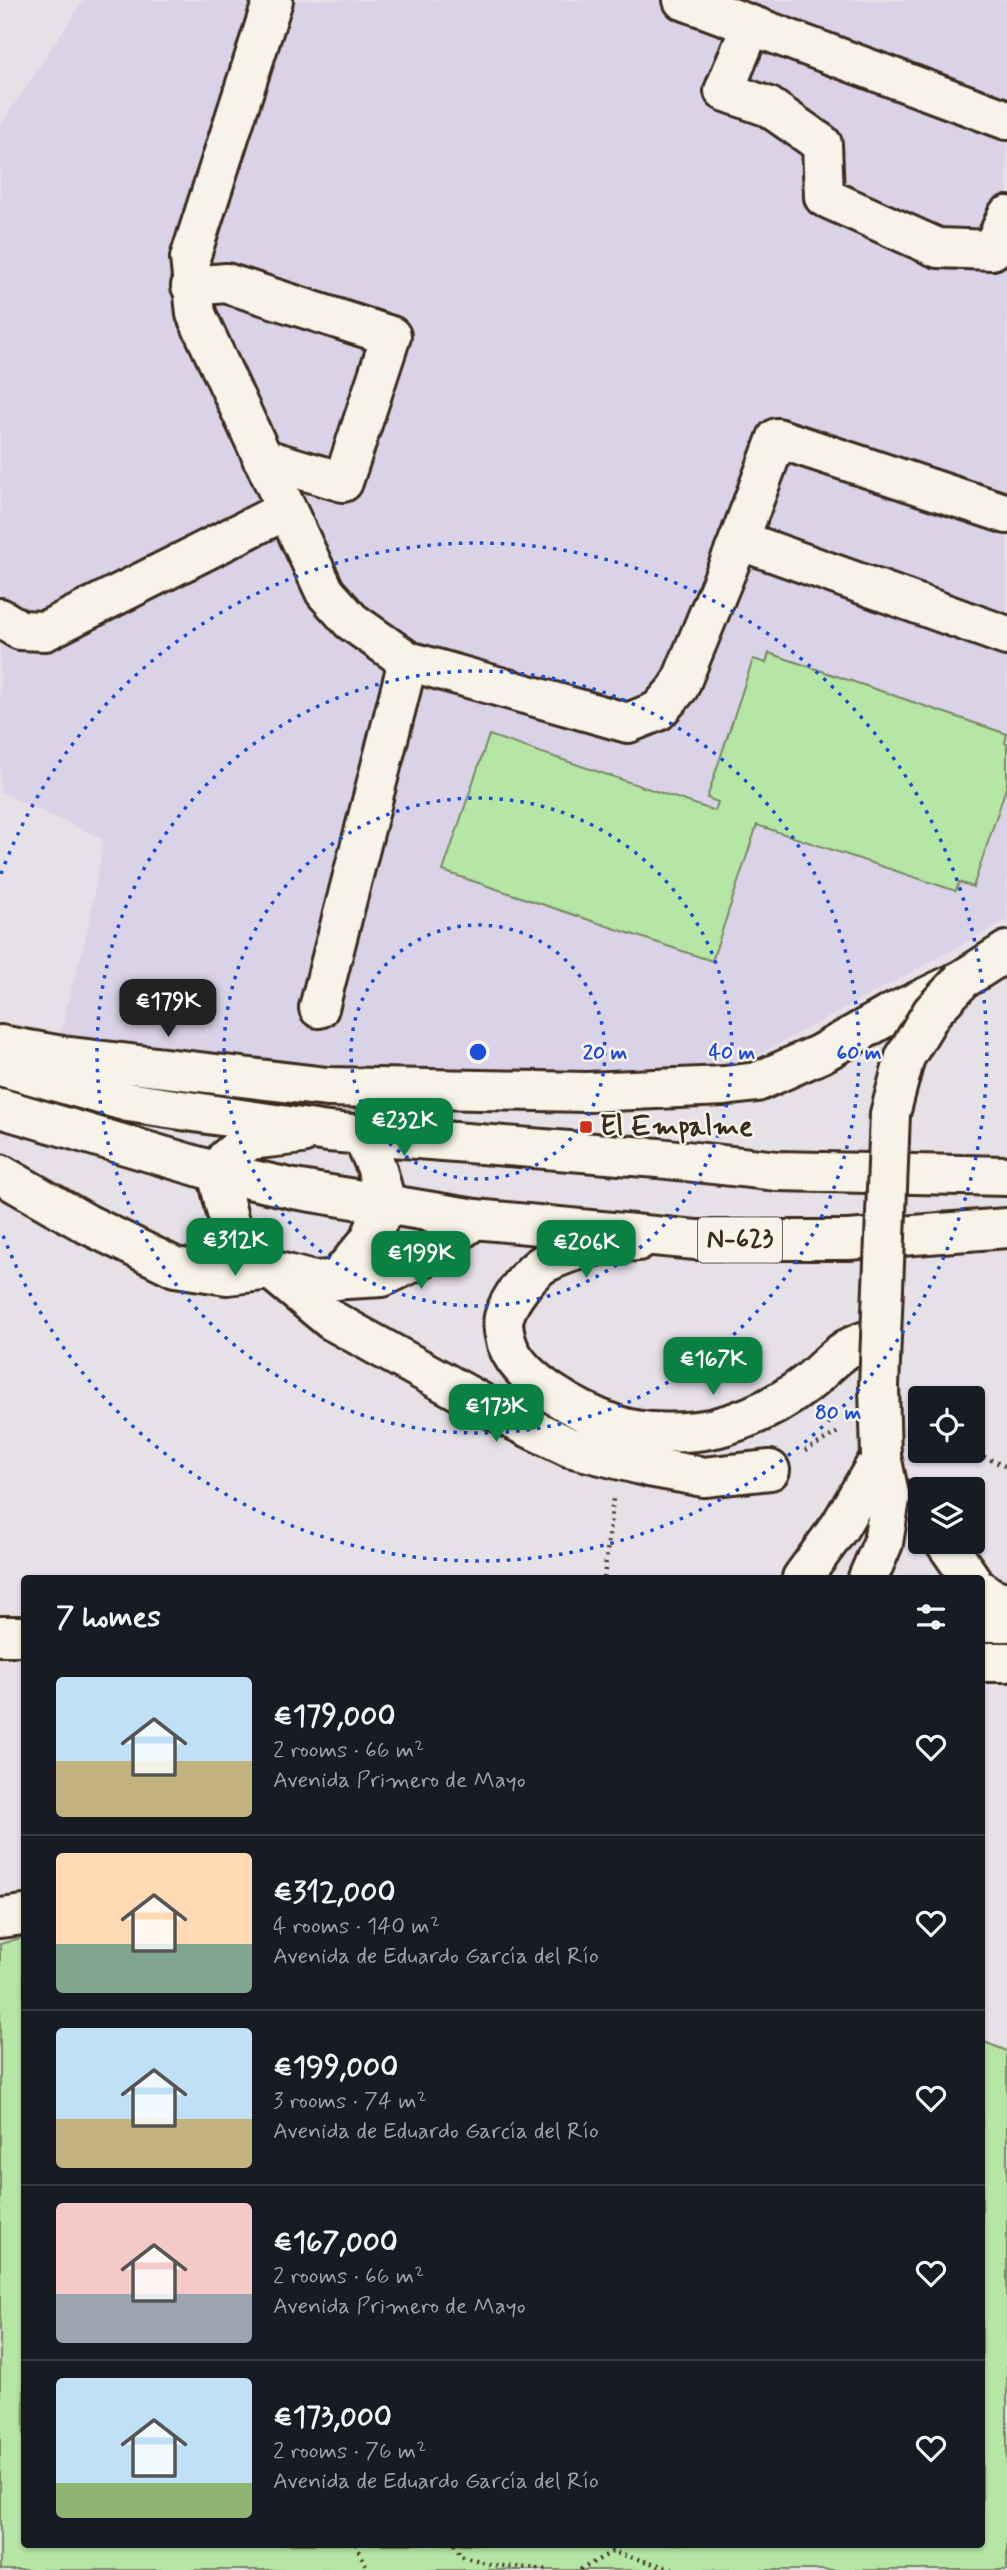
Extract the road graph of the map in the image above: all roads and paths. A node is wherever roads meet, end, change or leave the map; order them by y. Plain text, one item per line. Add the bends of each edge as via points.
1 (273, 0) edge
2 (683, 0) edge
3 (751, 26) junction
4 (1007, 120) edge
5 (1007, 216) edge
6 (191, 286) junction
7 (262, 458) junction
8 (286, 510) junction
9 (1007, 514) edge
10 (739, 540) junction
11 (0, 618) edge
12 (1007, 636) edge
13 (408, 661) junction
14 (1007, 951) edge
15 (962, 980) junction
16 (319, 1008) dead end
17 (0, 1045) edge
18 (0, 1066) edge
19 (0, 1108) edge
20 (345, 1133) junction
21 (217, 1172) junction
22 (0, 1174) edge
23 (1007, 1177) edge
24 (386, 1203) junction
25 (475, 1219) junction
26 (1007, 1228) edge
27 (696, 1240) junction
28 (271, 1270) junction
29 (336, 1280) junction
30 (881, 1335) junction
31 (881, 1456) junction
32 (985, 1457) edge
33 (1007, 1467) edge
34 (770, 1470) dead end
35 (908, 1490) edge
36 (613, 1498) dead end
37 (953, 1554) edge
38 (604, 1575) edge
39 (804, 1575) edge
40 (869, 1575) edge
41 (968, 1575) edge
42 (985, 1594) edge
43 (1007, 1604) edge
44 (985, 1622) edge
45 (1007, 1622) edge
46 (0, 1636) edge
47 (21, 1636) edge
48 (985, 1662) edge
49 (1007, 1662) edge
50 (21, 1914) edge
51 (0, 1918) edge
52 (358, 2548) edge
53 (457, 2548) edge
54 (368, 2570) edge
55 (549, 2570) edge
56 (580, 2570) edge
57 (677, 2570) edge

1 - 6 main road via 190,258
2 - 3 main road
3 - 4 main road
3 - 5 main road via 724,91 769,107 822,144 824,197 938,248 992,250
6 - 7 main road via 195,314
6 - 7 main road via 226,283 391,336 343,482
7 - 8 main road
8 - 11 main road via 45,631 20,630
8 - 13 main road via 325,592 351,621
9 - 10 main road via 777,438
10 - 12 main road
10 - 13 main road via 679,687 658,711 628,723
13 - 16 main road
14 - 15 main road
15 - 17 main road via 820,1054 757,1082 724,1086 587,1092 327,1087
15 - 30 main road, bridge via 932,1012 905,1057 890,1114
18 - 20 main road via 128,1102
19 - 21 main road, N-623
20 - 21 main road via 249,1140
20 - 23 main road via 777,1171
20 - 24 main road via 376,1166
21 - 24 main road, N-623
21 - 28 main road via 230,1226
22 - 28 main road via 175,1267 228,1275
24 - 25 main road, N-623
24 - 29 main road via 369,1241
25 - 27 main road, N-623
25 - 29 main road via 422,1258 382,1277
26 - 27 main road, N-623 via 848,1240
27 - 30 main road via 621,1241 543,1264 515,1293 503,1319 507,1344 528,1376 566,1401 617,1425 669,1433 715,1428 781,1402 847,1349
28 - 29 main road via 313,1281
28 - 34 main road via 331,1320 569,1447 704,1477
30 - 31 main road, bridge
31 - 35 main road
31 - 39 main road via 840,1526
31 - 40 main road via 890,1499 883,1543
32 - 33 path
36 - 38 path
37 - 41 main road
42 - 43 main road
44 - 45 main road
46 - 47 main road
48 - 49 main road
50 - 51 main road
52 - 54 path
53 - 55 path via 460,2555 492,2565
56 - 57 path via 612,2553

